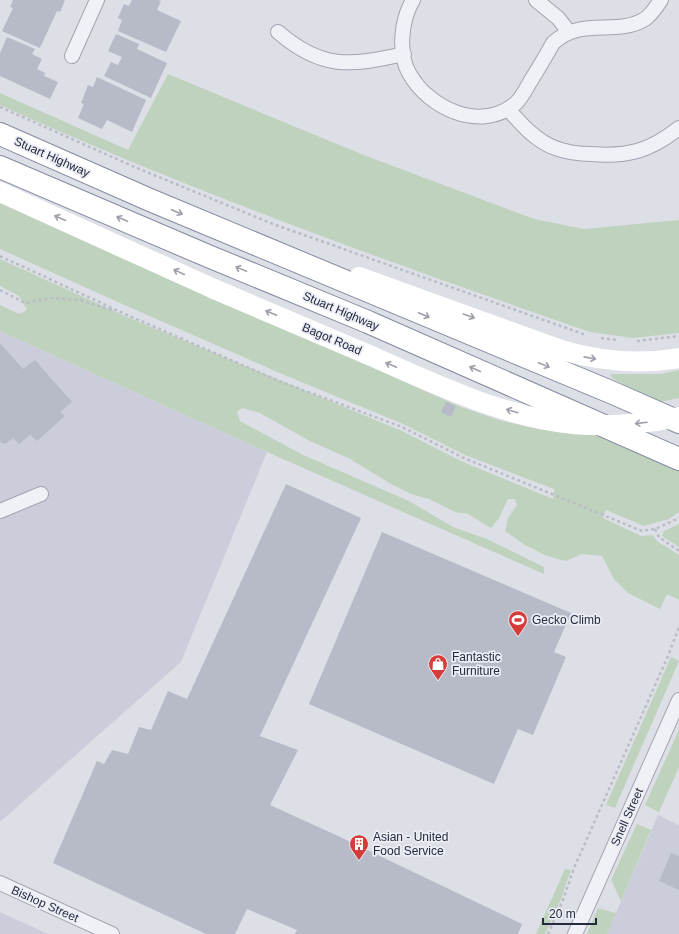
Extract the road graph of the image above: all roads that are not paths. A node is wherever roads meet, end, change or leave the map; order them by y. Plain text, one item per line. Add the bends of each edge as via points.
1 (97, 0) edge
2 (413, 0) edge
3 (536, 0) edge
4 (661, 0) edge
5 (278, 32) dead end
6 (569, 32) junction
7 (404, 54) junction
8 (72, 56) dead end
9 (508, 109) junction
10 (679, 128) edge
11 (0, 134) edge
12 (0, 168) edge
13 (0, 192) edge
14 (261, 247) junction
15 (679, 358) edge
16 (679, 417) edge
17 (679, 422) edge
18 (679, 459) edge
19 (41, 494) dead end
20 (0, 511) edge
21 (679, 700) edge
22 (0, 883) edge
23 (112, 934) edge
24 (575, 934) edge

1 - 8 street
2 - 7 street via 404,23
3 - 6 street via 558,18
4 - 6 street via 645,18 635,23
5 - 7 street via 315,57 330,62 359,63
6 - 9 street via 554,43 517,103
7 - 9 street via 409,72 418,87 430,99 444,107 459,114 479,117 493,116
9 - 10 street via 543,142 555,148 582,154 632,153 657,143
11 -> 14 highway, Stuart Highway
18 -> 12 highway, Stuart Highway via 368,322
16 -> 13 main road, Bagot Road, bridge via 626,425 598,425 561,422 517,413 441,387
14 -> 15 main road via 301,257 585,357 637,362
14 -> 17 highway, Stuart Highway
19 - 20 street
21 - 24 street, Snell Street
22 - 23 street, Bishop Street

